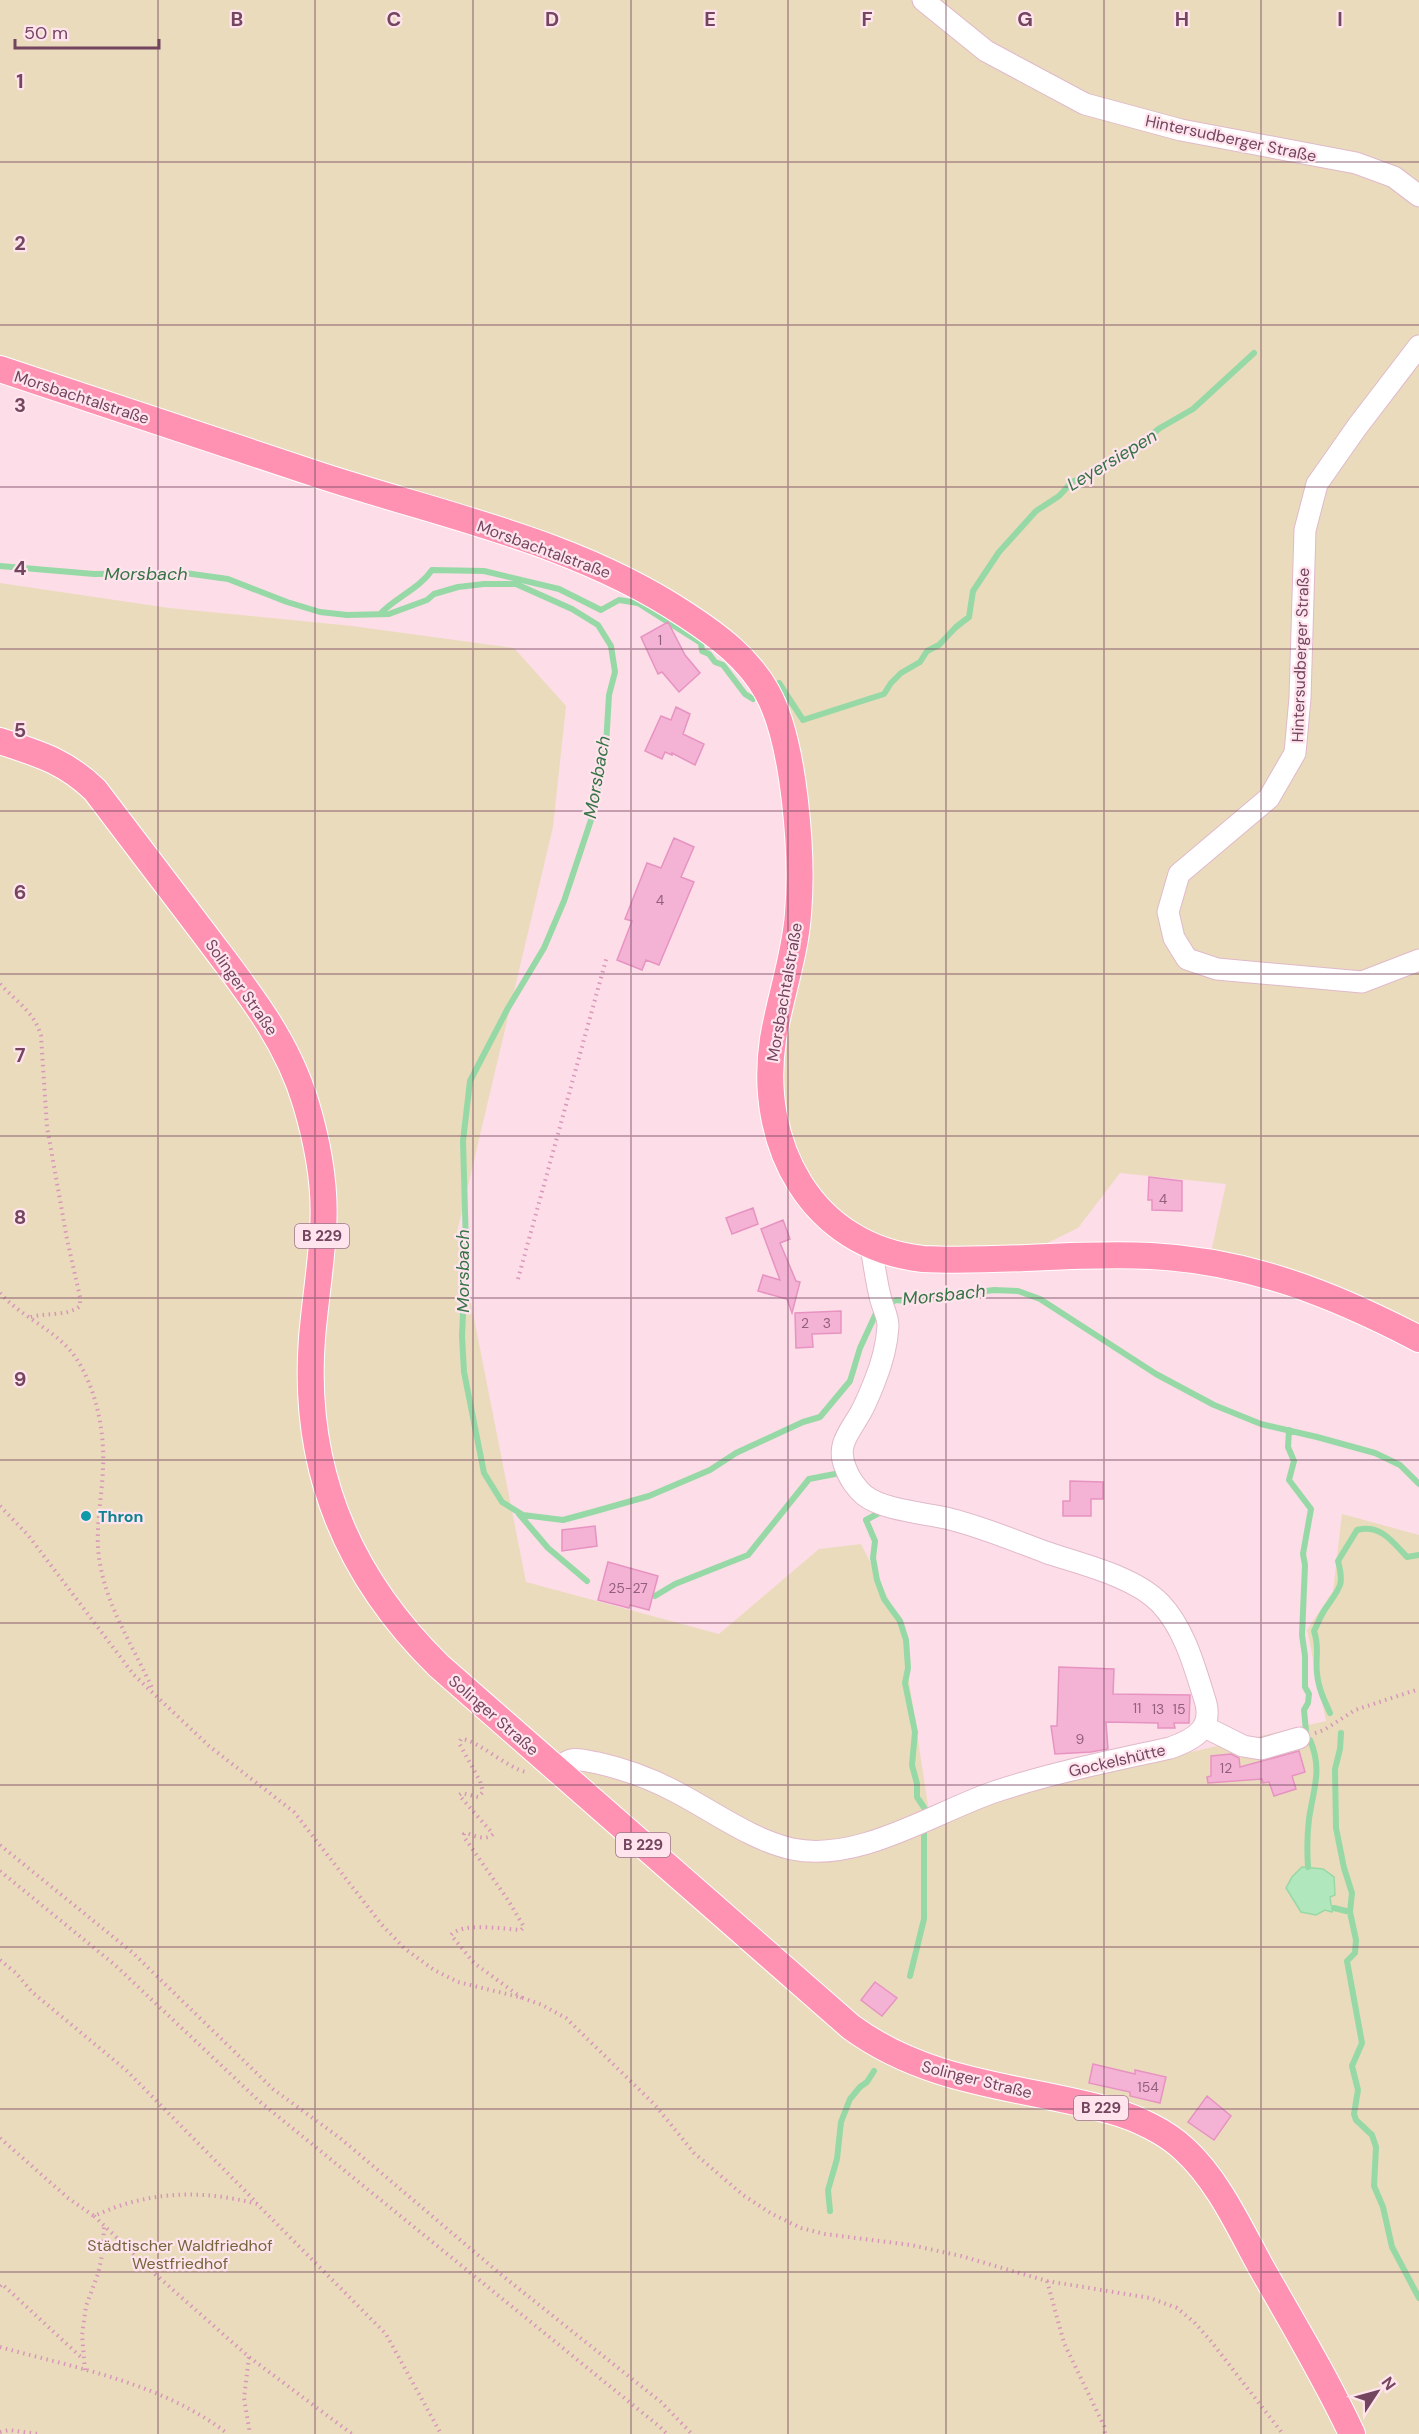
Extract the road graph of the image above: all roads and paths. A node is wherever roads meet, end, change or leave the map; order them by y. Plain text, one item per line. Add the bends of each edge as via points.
1 (923, 0) edge
2 (1419, 196) edge
3 (1419, 346) edge
4 (0, 369) edge
5 (0, 741) edge
6 (607, 956) dead end
7 (1419, 960) edge
8 (0, 984) edge
9 (872, 1247) junction
10 (518, 1279) dead end
11 (0, 1293) edge
12 (28, 1318) junction
13 (1419, 1339) edge
14 (0, 1506) edge
15 (1419, 1689) edge
16 (154, 1693) junction
17 (1204, 1727) junction
18 (1299, 1738) joint
19 (555, 1768) junction
20 (0, 1845) edge
21 (0, 1871) edge
22 (0, 1960) edge
23 (523, 1998) junction
24 (0, 2138) edge
25 (257, 2204) junction
26 (94, 2216) junction
27 (104, 2225) junction
28 (1047, 2281) junction
29 (0, 2286) edge
30 (0, 2347) edge
31 (249, 2357) junction
32 (84, 2360) junction
33 (85, 2370) junction
34 (0, 2432) edge
35 (39, 2434) edge
36 (228, 2434) edge
37 (250, 2434) edge
38 (352, 2434) edge
39 (441, 2434) edge
40 (667, 2434) edge
41 (692, 2434) edge
42 (1105, 2434) edge
43 (1283, 2434) edge
44 (1352, 2434) edge

1 - 2 street, Hintersudberger Straße via 986,51 1085,104 1181,130 1356,163 1394,177
3 - 7 street, Hintersudberger Straße via 1317,484 1305,530 1296,753 1269,798 1179,874 1168,912 1174,938 1187,959 1217,969 1362,982
4 - 9 main road, Morsbachtalstraße via 565,553 652,593 742,657 767,692 781,727 790,768 798,849 796,937 770,1066 774,1125 791,1168 811,1200 836,1225
5 - 19 main road, Solinger Straße / B 229 via 61,763 95,790 265,1015 285,1049 306,1101 320,1167 323,1228 310,1383 317,1448 337,1519 372,1586 408,1637
6 - 10 path
8 - 12 path via 38,1024 47,1127 80,1297 80,1306 75,1310
9 - 13 main road, Morsbachtalstraße via 923,1259 1149,1256 1222,1264 1308,1288
9 - 17 street via 886,1338 862,1411 843,1440 841,1450 846,1469 855,1485 864,1495 883,1504 950,1519 1148,1592 1168,1612 1191,1657 1207,1703
11 - 12 path
12 - 16 path via 69,1348 92,1395 103,1451 100,1563 119,1620
14 - 16 path via 27,1535 120,1659
15 - 18 path via 1355,1710 1324,1730
16 - 23 path via 209,1746 294,1812 404,1948 458,1982
17 - 18 street via 1243,1746 1261,1749
17 - 19 street, Gockelshütte via 1185,1743 1170,1748 993,1792 871,1841 827,1851 791,1849 778,1844 677,1792 617,1768 573,1759
19 - 23 path via 522,1771 469,1740 461,1739 459,1743 483,1792 478,1797 459,1795 493,1834 484,1838 466,1833 464,1837 524,1927 464,1929 451,1935 474,1963
19 - 44 main road, Solinger Straße / B 229 via 870,2041 933,2071 1114,2112 1184,2148 1224,2201
20 - 41 path via 133,1953 273,2089 340,2138 504,2277 661,2402
21 - 40 path via 123,1971 259,2100
22 - 25 path via 32,1992 126,2070
23 - 28 path via 566,2018 655,2105 719,2176 772,2214 817,2232 910,2245
24 - 26 path
25 - 26 path via 232,2197 175,2193 141,2198
25 - 39 path via 386,2334
26 - 27 path
27 - 31 path
27 - 32 path via 98,2274 86,2306
28 - 42 path via 1064,2343
28 - 43 path via 1150,2298 1177,2308 1210,2340
29 - 32 path
30 - 33 path
31 - 37 path via 244,2398
31 - 38 path
32 - 33 path
33 - 36 path via 169,2397
34 - 35 path

